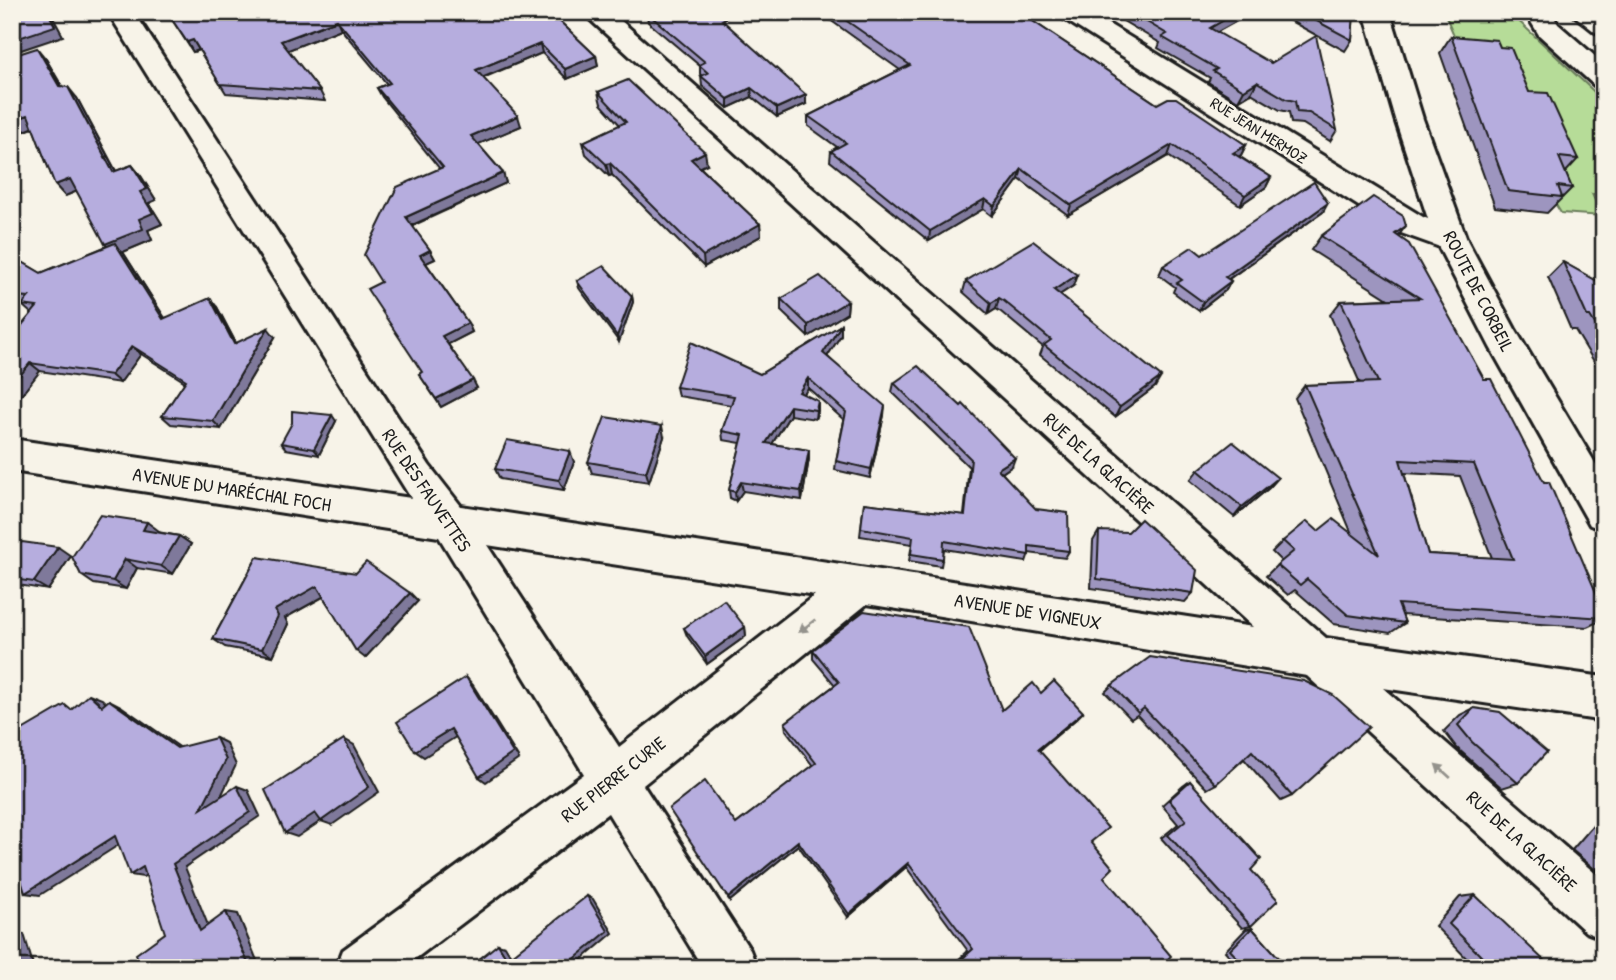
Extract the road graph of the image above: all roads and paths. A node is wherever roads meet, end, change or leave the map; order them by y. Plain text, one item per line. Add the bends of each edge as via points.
1 (121, 12) edge
2 (595, 12) edge
3 (1070, 12) edge
4 (1377, 12) edge
5 (1538, 12) edge
6 (1550, 12) edge
7 (1583, 12) edge
8 (1604, 26) edge
9 (1604, 50) edge
10 (1604, 79) edge
11 (1451, 240) junction
12 (12, 455) edge
13 (1604, 513) edge
14 (452, 524) junction
15 (861, 584) junction
16 (1315, 657) junction
17 (1604, 699) edge
18 (615, 779) junction
19 (1604, 914) edge
20 (361, 968) edge
21 (732, 968) edge

1 - 14 street, RUE DES FAUVETTES via 366,399
2 - 16 street, RUE DE LA GLACIÈRE
3 - 11 street, RUE JEAN MERMOZ via 1412,225
4 - 11 street, ROUTE DE CORBEIL
5 - 10 street via 1548,29
6 - 9 street
7 - 8 street
11 - 13 street, ROUTE DE CORBEIL
12 - 14 street, AVENUE DU MARÉCHAL FOCH
14 - 15 street, AVENUE DE VIGNEUX
14 - 18 street, RUE DES FAUVETTES
15 - 16 street, AVENUE DE VIGNEUX
15 -> 18 street, RUE PIERRE CURIE
16 - 17 street, AVENUE DE VIGNEUX
19 -> 16 street, RUE DE LA GLACIÈRE
18 - 20 street, RUE PIERRE CURIE
18 - 21 street, RUE DES FAUVETTES

